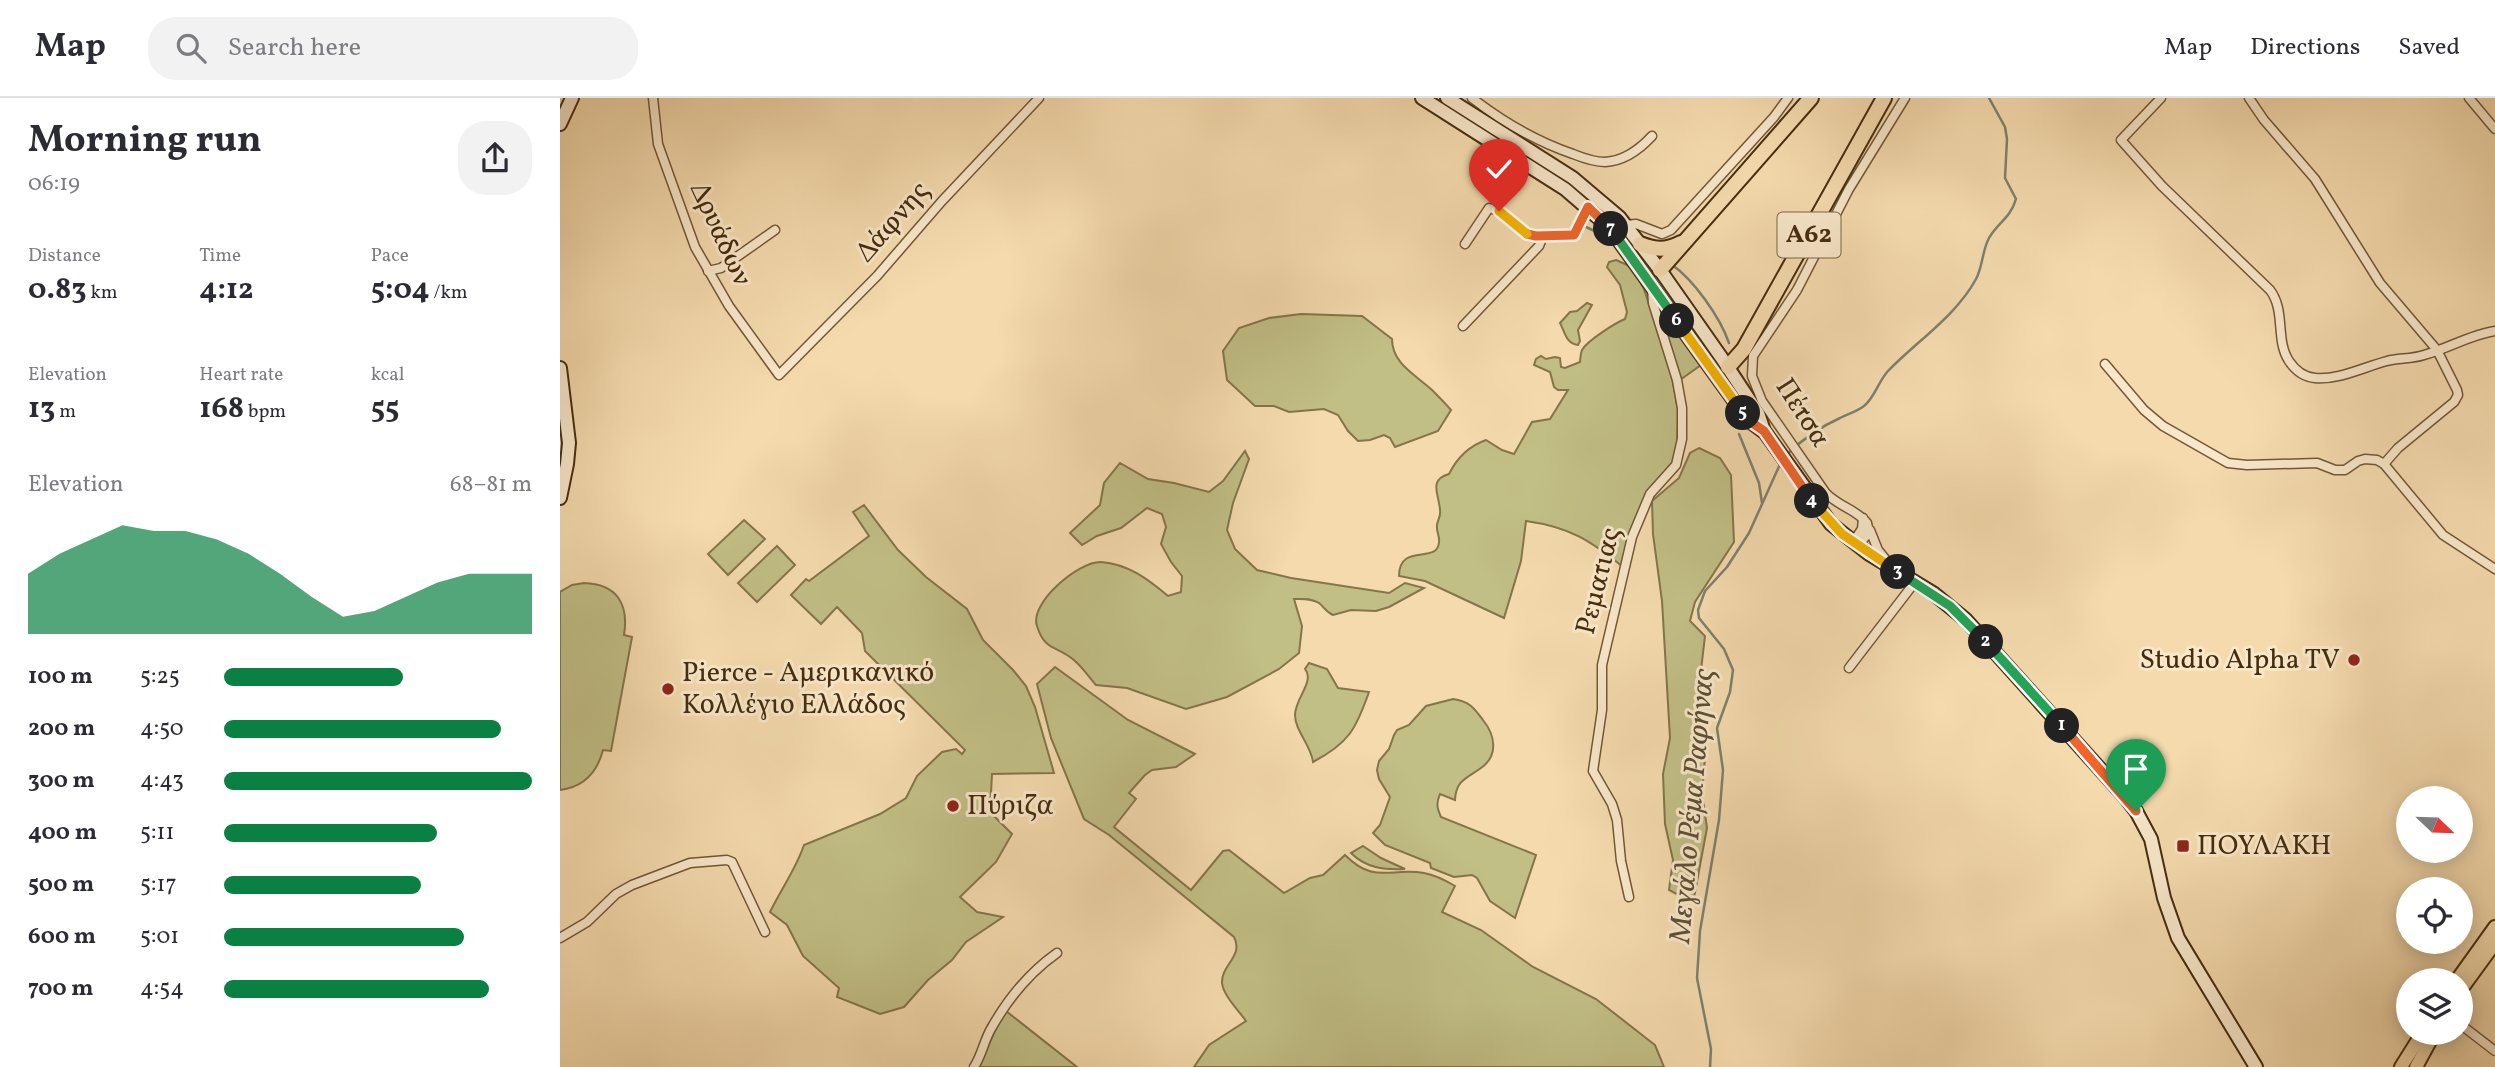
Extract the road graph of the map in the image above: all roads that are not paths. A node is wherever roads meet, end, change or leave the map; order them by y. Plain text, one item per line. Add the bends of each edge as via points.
1 (572, 98) edge
2 (653, 98) edge
3 (1040, 98) edge
4 (1422, 98) edge
5 (1447, 98) edge
6 (1472, 98) edge
7 (1788, 98) edge
8 (1811, 98) edge
9 (1884, 98) edge
10 (1905, 98) edge
11 (2161, 98) edge
12 (2249, 98) edge
13 (2469, 98) edge
14 (560, 124) edge
15 (2495, 129) edge
16 (1652, 136) dead end
17 (1588, 207) junction
18 (1625, 225) junction
19 (775, 230) dead end
20 (1543, 236) junction
21 (1682, 243) junction
22 (1465, 244) dead end
23 (1640, 244) junction
24 (1660, 270) junction
25 (708, 271) junction
26 (1653, 286) junction
27 (1463, 326) dead end
28 (2495, 331) edge
29 (2437, 350) junction
30 (2105, 365) dead end
31 (560, 368) edge
32 (1722, 372) junction
33 (779, 375) joint
34 (2384, 464) junction
35 (560, 498) edge
36 (1865, 521) junction
37 (1853, 542) junction
38 (1893, 569) junction
39 (2495, 569) edge
40 (1915, 582) junction
41 (1849, 668) dead end
42 (1629, 897) dead end
43 (2495, 927) edge
44 (765, 932) dead end
45 (560, 938) edge
46 (2495, 943) edge
47 (1057, 953) dead end
48 (2465, 968) edge
49 (2473, 973) edge
50 (2473, 1034) edge
51 (2415, 1045) edge
52 (2428, 1045) edge
53 (2495, 1051) edge
54 (974, 1067) edge
55 (2256, 1067) edge
56 (2401, 1067) edge
57 (2416, 1067) edge

1 - 14 main road
2 - 25 street, Δρυάδων via 667,175
3 - 33 street, Δάφνης
4 - 17 main road, Πέτσα
5 - 18 main road, Πέτσα via 1573,178
6 - 16 street via 1532,139 1597,161 1625,157
7 - 18 street via 1671,230 1662,234 1636,224
8 - 21 highway
9 - 32 highway, Α62 via 1744,349
10 - 36 street, Πέτσα via 1849,189 1797,290 1753,356 1755,388 1777,425 1825,492
11 - 29 street via 2121,140 2270,290 2277,300 2288,360 2301,375 2331,377
12 - 29 street via 2315,179 2380,283
13 - 15 street
17 - 20 street via 1574,235
17 - 26 main road, Πέτσα via 1619,237
18 - 23 main road, Πέτσα
19 - 25 street via 721,268
20 - 22 street via 1528,235 1492,208 1485,211
20 - 27 street via 1539,246
21 - 23 highway via 1665,250
21 - 24 highway
23 - 24 main road, Πέτσα
24 - 26 main road
24 - 32 main road, Πέτσα via 1693,317
25 - 33 street, Δρυάδων
26 - 32 main road, Πέτσα
26 - 42 street, Ρεματιας via 1653,303 1681,396 1682,439 1676,465 1650,494 1632,537 1602,665 1602,710 1593,771 1617,820
28 - 29 street
29 - 34 street via 2457,390 2456,398
30 - 34 street via 2163,426 2228,463 2317,463 2336,470 2365,459
31 - 35 main road via 569,443
32 - 37 main road, Πέτσα via 1758,413 1764,431 1831,524
34 - 39 street via 2443,535
36 - 37 street
36 - 38 street
37 - 38 main road, Πέτσα
38 - 40 main road, Πέτσα
40 - 41 street
40 - 55 main road, Πέτσα via 1966,620 2136,811 2151,839 2178,938
43 - 48 main road
44 - 45 street via 740,873 727,860 690,863 632,885
46 - 49 main road
47 - 54 street via 1004,1008
50 - 53 street
51 - 56 main road
52 - 57 main road

